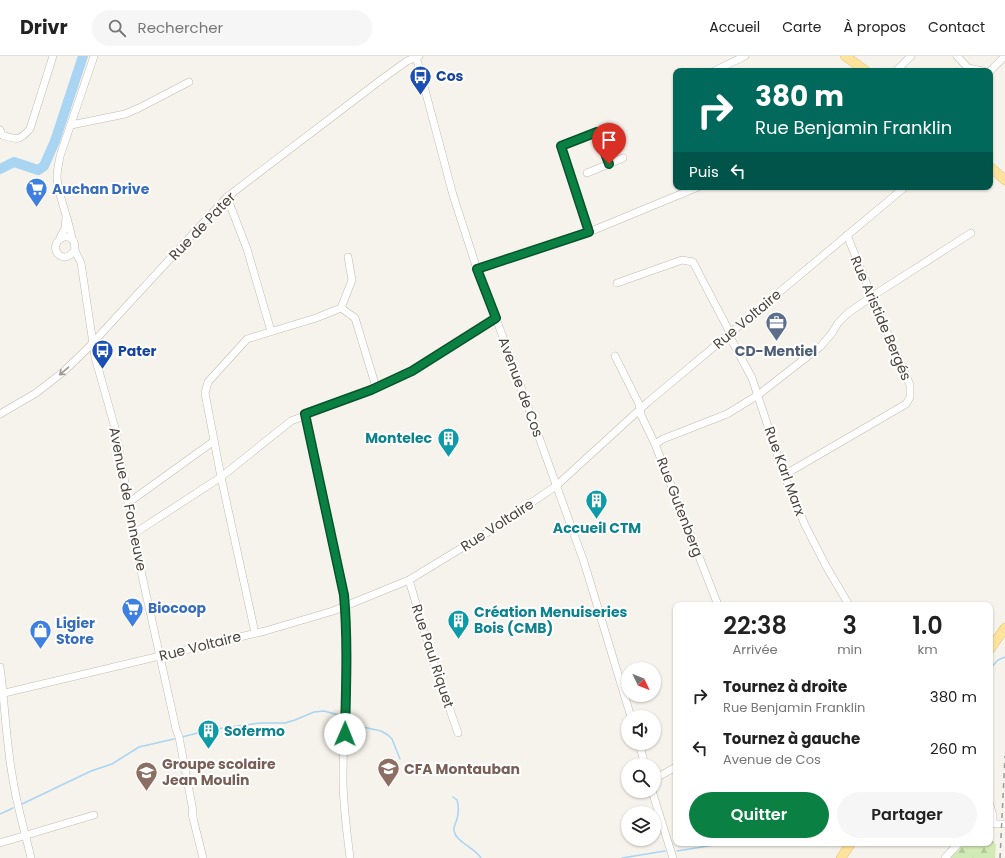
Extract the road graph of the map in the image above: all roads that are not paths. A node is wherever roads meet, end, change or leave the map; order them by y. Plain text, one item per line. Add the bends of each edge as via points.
1 (53, 56) edge
2 (94, 56) edge
3 (417, 56) edge
4 (745, 56) edge
5 (845, 56) edge
6 (911, 56) edge
7 (957, 56) edge
8 (1005, 56) edge
9 (720, 68) edge
10 (862, 68) edge
11 (899, 68) edge
12 (965, 68) edge
13 (993, 68) edge
14 (189, 82) dead end
15 (71, 125) junction
16 (610, 126) dead end
17 (0, 130) edge
18 (597, 132) junction
19 (623, 158) dead end
20 (609, 164) junction
21 (993, 170) edge
22 (587, 173) dead end
23 (1005, 180) edge
24 (691, 190) edge
25 (901, 190) edge
26 (227, 198) junction
27 (66, 213) junction
28 (589, 232) junction
29 (971, 233) dead end
30 (847, 235) junction
31 (60, 238) junction
32 (72, 239) junction
33 (75, 250) junction
34 (66, 257) junction
35 (348, 257) dead end
36 (82, 269) junction
37 (477, 269) junction
38 (617, 283) dead end
39 (872, 297) junction
40 (341, 308) junction
41 (496, 318) junction
42 (271, 331) junction
43 (729, 334) junction
44 (92, 344) junction
45 (615, 356) dead end
46 (376, 387) junction
47 (758, 394) junction
48 (640, 410) junction
49 (0, 414) edge
50 (305, 414) junction
51 (214, 441) junction
52 (655, 444) junction
53 (784, 475) junction
54 (221, 477) junction
55 (556, 486) junction
56 (128, 503) junction
57 (133, 532) junction
58 (409, 580) junction
59 (717, 602) edge
60 (846, 602) edge
61 (345, 606) junction
62 (1005, 628) edge
63 (255, 633) junction
64 (993, 644) edge
65 (160, 656) junction
66 (0, 666) edge
67 (2, 694) edge
68 (629, 710) edge
69 (458, 733) dead end
70 (673, 769) edge
71 (661, 775) edge
72 (654, 798) edge
73 (94, 815) dead end
74 (993, 824) edge
75 (1005, 824) edge
76 (26, 836) junction
77 (0, 844) edge
78 (849, 846) edge
79 (956, 846) edge
80 (31, 858) edge
81 (203, 858) edge
82 (350, 858) edge
83 (673, 858) edge
84 (840, 858) edge
85 (946, 858) edge

1 - 17 street via 30,129 22,138 14,140 2,135
2 - 15 street, Avenue de Fonneuve
3 - 26 street, Rue de Pater via 382,79
3 - 37 street, Avenue de Cos via 453,195
4 - 9 street
5 - 10 main road
6 - 11 street
7 - 12 street
8 - 13 street
14 - 15 street via 125,114
15 - 27 street, Avenue de Fonneuve via 60,156 57,177
16 - 18 street
18 - 20 street
18 - 28 street via 561,146
19 - 20 street
20 - 22 street
21 - 23 main road
24 - 28 street
25 - 30 street, Rue Voltaire
26 - 42 street via 247,249
26 - 44 street, Rue de Pater
27 - 31 street, Avenue de Fonneuve via 65,228
27 - 32 street, Avenue de Fonneuve
28 - 37 street
29 - 39 street
30 - 39 street, Rue Aristide Bergés
30 - 43 street, Rue Voltaire
31 - 32 street
31 - 34 street, Avenue de Fonneuve via 56,243 56,250 59,255
32 - 33 street, Avenue de Fonneuve
33 - 34 street via 72,255
33 - 36 street, Avenue de Fonneuve
34 - 36 street, Avenue de Fonneuve via 72,258
35 - 40 street via 352,280
36 - 44 street, Avenue de Fonneuve
37 - 41 street, Avenue de Cos
38 - 43 street, Rue Karl Marx via 682,260 693,262
39 - 47 street via 838,323 821,346
39 - 53 street, Rue Aristide Bergés via 910,385 910,397 906,404
40 - 42 street
40 - 46 street via 355,318
41 - 46 street via 412,371
41 - 55 street, Avenue de Cos
42 - 51 street via 247,339 208,382 205,393
43 - 47 street, Rue Karl Marx
43 - 48 street, Rue Voltaire
44 -> 49 street, Rue de Pater via 36,393
44 - 56 street, Avenue de Fonneuve via 114,428
45 - 48 street, Rue Gutenberg
46 - 50 street
47 - 52 street via 727,414
47 - 53 street, Rue Karl Marx
48 - 52 street, Rue Gutenberg
48 - 55 street, Rue Voltaire
50 - 54 street via 291,421
50 - 61 street
51 - 54 street
51 - 56 street
52 - 59 street, Rue Gutenberg
53 - 60 street, Rue Karl Marx via 805,525
54 - 57 street
54 - 63 street
55 - 58 street, Rue Voltaire via 488,532
55 - 68 street, Avenue de Cos via 584,562
56 - 57 street, Avenue de Fonneuve
57 - 65 street, Avenue de Fonneuve
58 - 61 street, Rue Voltaire
58 - 69 street, Rue Paul Riquet
61 - 63 street, Rue Voltaire
61 - 82 street via 343,781
62 - 64 main road
63 - 65 street, Rue Voltaire
65 - 67 street, Rue Voltaire
65 - 81 street, Avenue de Fonneuve via 176,729 186,798
66 - 67 street
67 - 76 street via 12,778
70 - 71 street
72 - 83 street
73 - 76 street
74 - 75 street
76 - 77 street
76 - 80 street
78 - 84 main road
79 - 85 street

